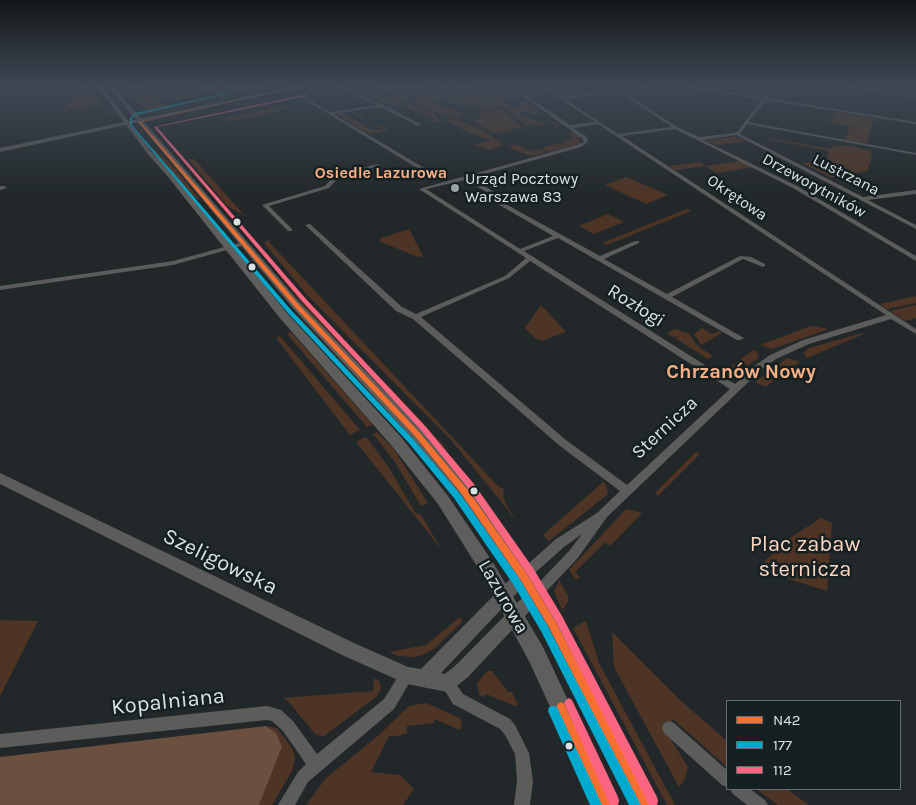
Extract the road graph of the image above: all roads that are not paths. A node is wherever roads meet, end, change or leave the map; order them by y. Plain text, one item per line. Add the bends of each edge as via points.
1 (746, 123) edge
2 (119, 124) edge
3 (128, 124) edge
4 (141, 124) edge
5 (347, 124) edge
6 (416, 124) edge
7 (563, 124) edge
8 (595, 124) edge
9 (600, 124) edge
10 (669, 124) edge
11 (749, 124) edge
12 (419, 125) dead end
13 (568, 127) junction
14 (676, 128) junction
15 (737, 134) junction
16 (618, 135) junction
17 (697, 139) junction
18 (0, 148) edge
19 (916, 154) edge
20 (379, 165) dead end
21 (424, 170) dead end
22 (466, 178) junction
23 (422, 189) joint
24 (916, 192) edge
25 (863, 199) junction
26 (308, 225) dead end
27 (916, 226) edge
28 (290, 230) dead end
29 (558, 236) junction
30 (637, 242) dead end
31 (236, 246) junction
32 (519, 251) junction
33 (530, 258) junction
34 (598, 259) junction
35 (916, 259) edge
36 (763, 265) dead end
37 (0, 288) edge
38 (666, 297) junction
39 (891, 316) junction
40 (416, 317) junction
41 (916, 332) edge
42 (740, 338) dead end
43 (736, 389) junction
44 (0, 478) edge
45 (627, 491) junction
46 (603, 514) junction
47 (523, 576) junction
48 (535, 595) junction
49 (504, 596) junction
50 (515, 616) junction
51 (415, 676) junction
52 (447, 683) junction
53 (669, 728) dead end
54 (0, 741) edge
55 (316, 765) junction
56 (726, 779) edge
57 (739, 790) edge
58 (286, 805) edge
59 (522, 805) edge
60 (606, 805) edge
61 (645, 805) edge
62 (760, 805) edge

1 - 15 street
2 - 18 street
3 - 31 main road, Lazurowa
4 - 31 main road, Lazurowa
5 - 21 street
6 - 12 street
7 - 13 street
8 - 13 street
9 - 16 street, Okrętowa
10 - 14 street, Drzeworytników
11 - 19 street
13 - 22 street via 584,137 584,143
14 - 16 street
14 - 17 street, Drzeworytników
15 - 17 street
15 - 25 street, Lustrzana
16 - 39 street, Okrętowa
17 - 35 street, Drzeworytników via 795,187
20 - 28 street via 336,177 327,187 265,205
22 - 23 street
22 - 29 street, Rozłogi via 494,194 498,202
23 - 32 street, Rozłogi
24 - 25 street
25 - 27 street, Lustrzana
26 - 40 street via 399,309
29 - 32 street
29 - 34 street, Rozłogi
30 - 34 street
31 - 37 street via 173,263
31 - 47 main road, Lazurowa via 297,306 445,466
31 - 49 main road, Lazurowa via 283,315 411,458 459,524
32 - 33 street, Rozłogi
33 - 40 street via 507,277
33 - 43 street, Rozłogi
34 - 38 street, Rozłogi
36 - 38 street, Rozłogi via 742,257
38 - 42 street, Rozłogi
39 - 41 street, Okrętowa
39 - 43 street, Sternicza via 806,342 773,357
40 - 45 street via 563,443
43 - 45 street, Sternicza
44 - 51 street, Szeligowska via 348,649
45 - 46 street, Sternicza
46 - 47 street, Sternicza via 560,543
46 - 48 street, Sternicza via 573,555
47 - 48 main road, Lazurowa
47 - 49 street, Sternicza
48 - 50 street
48 - 61 main road, Lazurowa
49 - 50 main road, Lazurowa
49 - 51 street
50 - 52 street
50 - 60 main road, Lazurowa
51 - 52 street, Szeligowska
51 - 55 street via 389,704
52 - 59 street via 458,699 506,724 510,730 522,753 525,781
53 - 56 street
54 - 55 street, Kopalniana via 272,714 288,726
55 - 58 street
57 - 62 street

